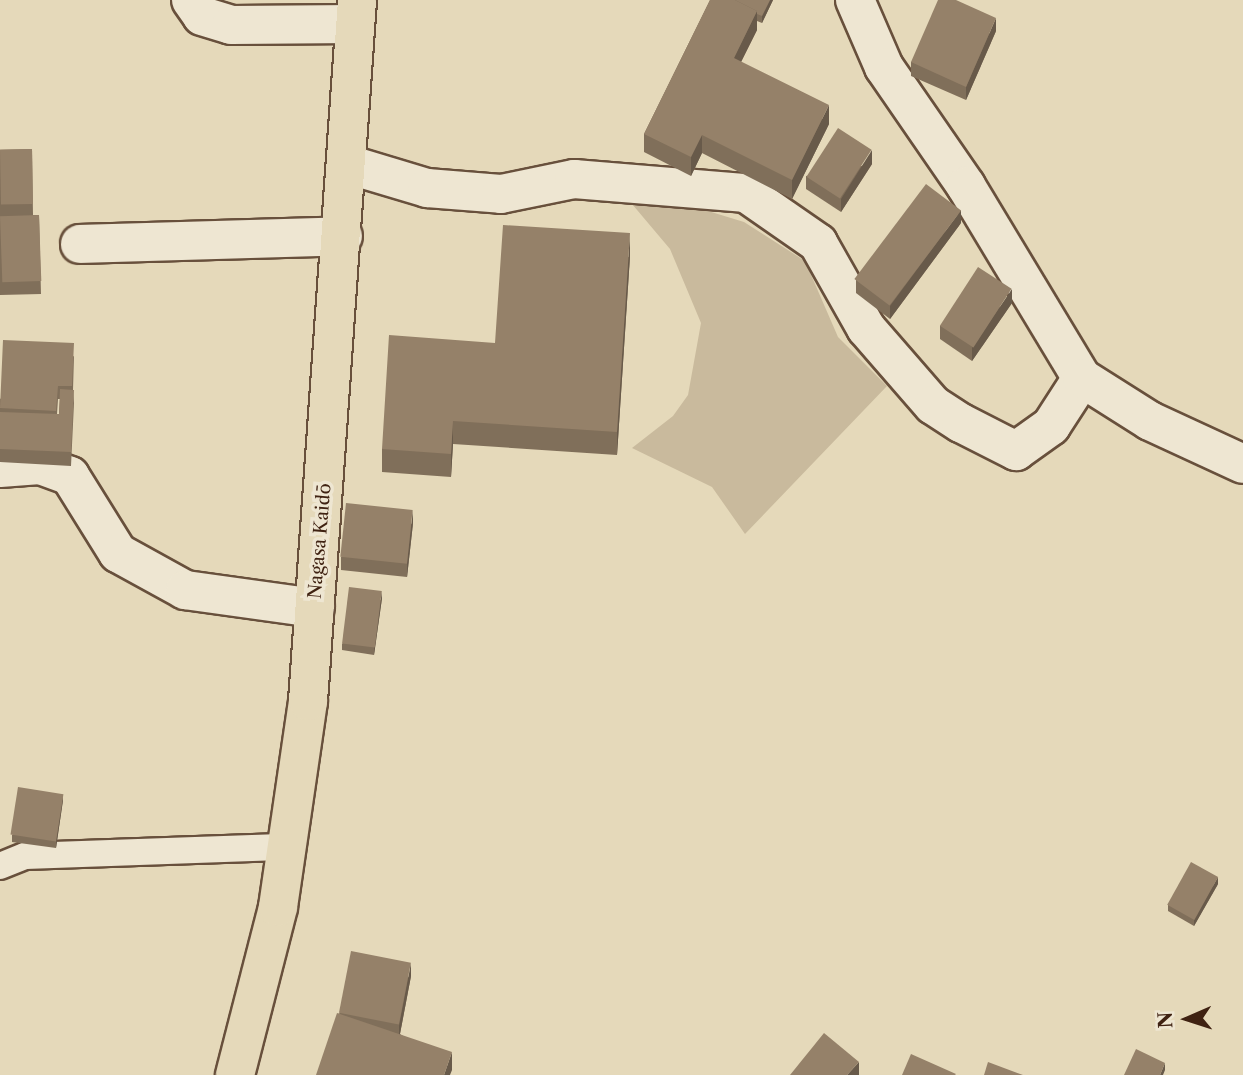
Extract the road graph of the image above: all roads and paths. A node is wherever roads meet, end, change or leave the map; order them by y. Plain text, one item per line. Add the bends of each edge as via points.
1 (191, 0) edge
2 (855, 0) edge
3 (356, 12) edge
4 (347, 164) junction
5 (343, 236) junction
6 (80, 244) dead end
7 (1082, 378) junction
8 (1243, 464) edge
9 (0, 468) edge
10 (314, 608) junction
11 (288, 847) junction
12 (0, 866) edge
13 (235, 1075) edge

1 - 3 street via 202,16 230,25
2 - 7 street via 884,67 966,186
3 - 4 main road, Nagasa Kaidō
4 - 5 main road, Nagasa Kaidō
4 - 7 street via 426,188 488,193 574,179 746,192 818,243 866,328 933,405 1016,451 1051,426
5 - 6 street
5 - 10 main road, Nagasa Kaidō
7 - 8 street via 1150,421
9 - 10 street via 40,465 70,476 118,553 185,590
10 - 11 main road, Nagasa Kaidō via 309,701
11 - 12 lane via 24,856
11 - 13 main road, Nagasa Kaidō via 265,969

